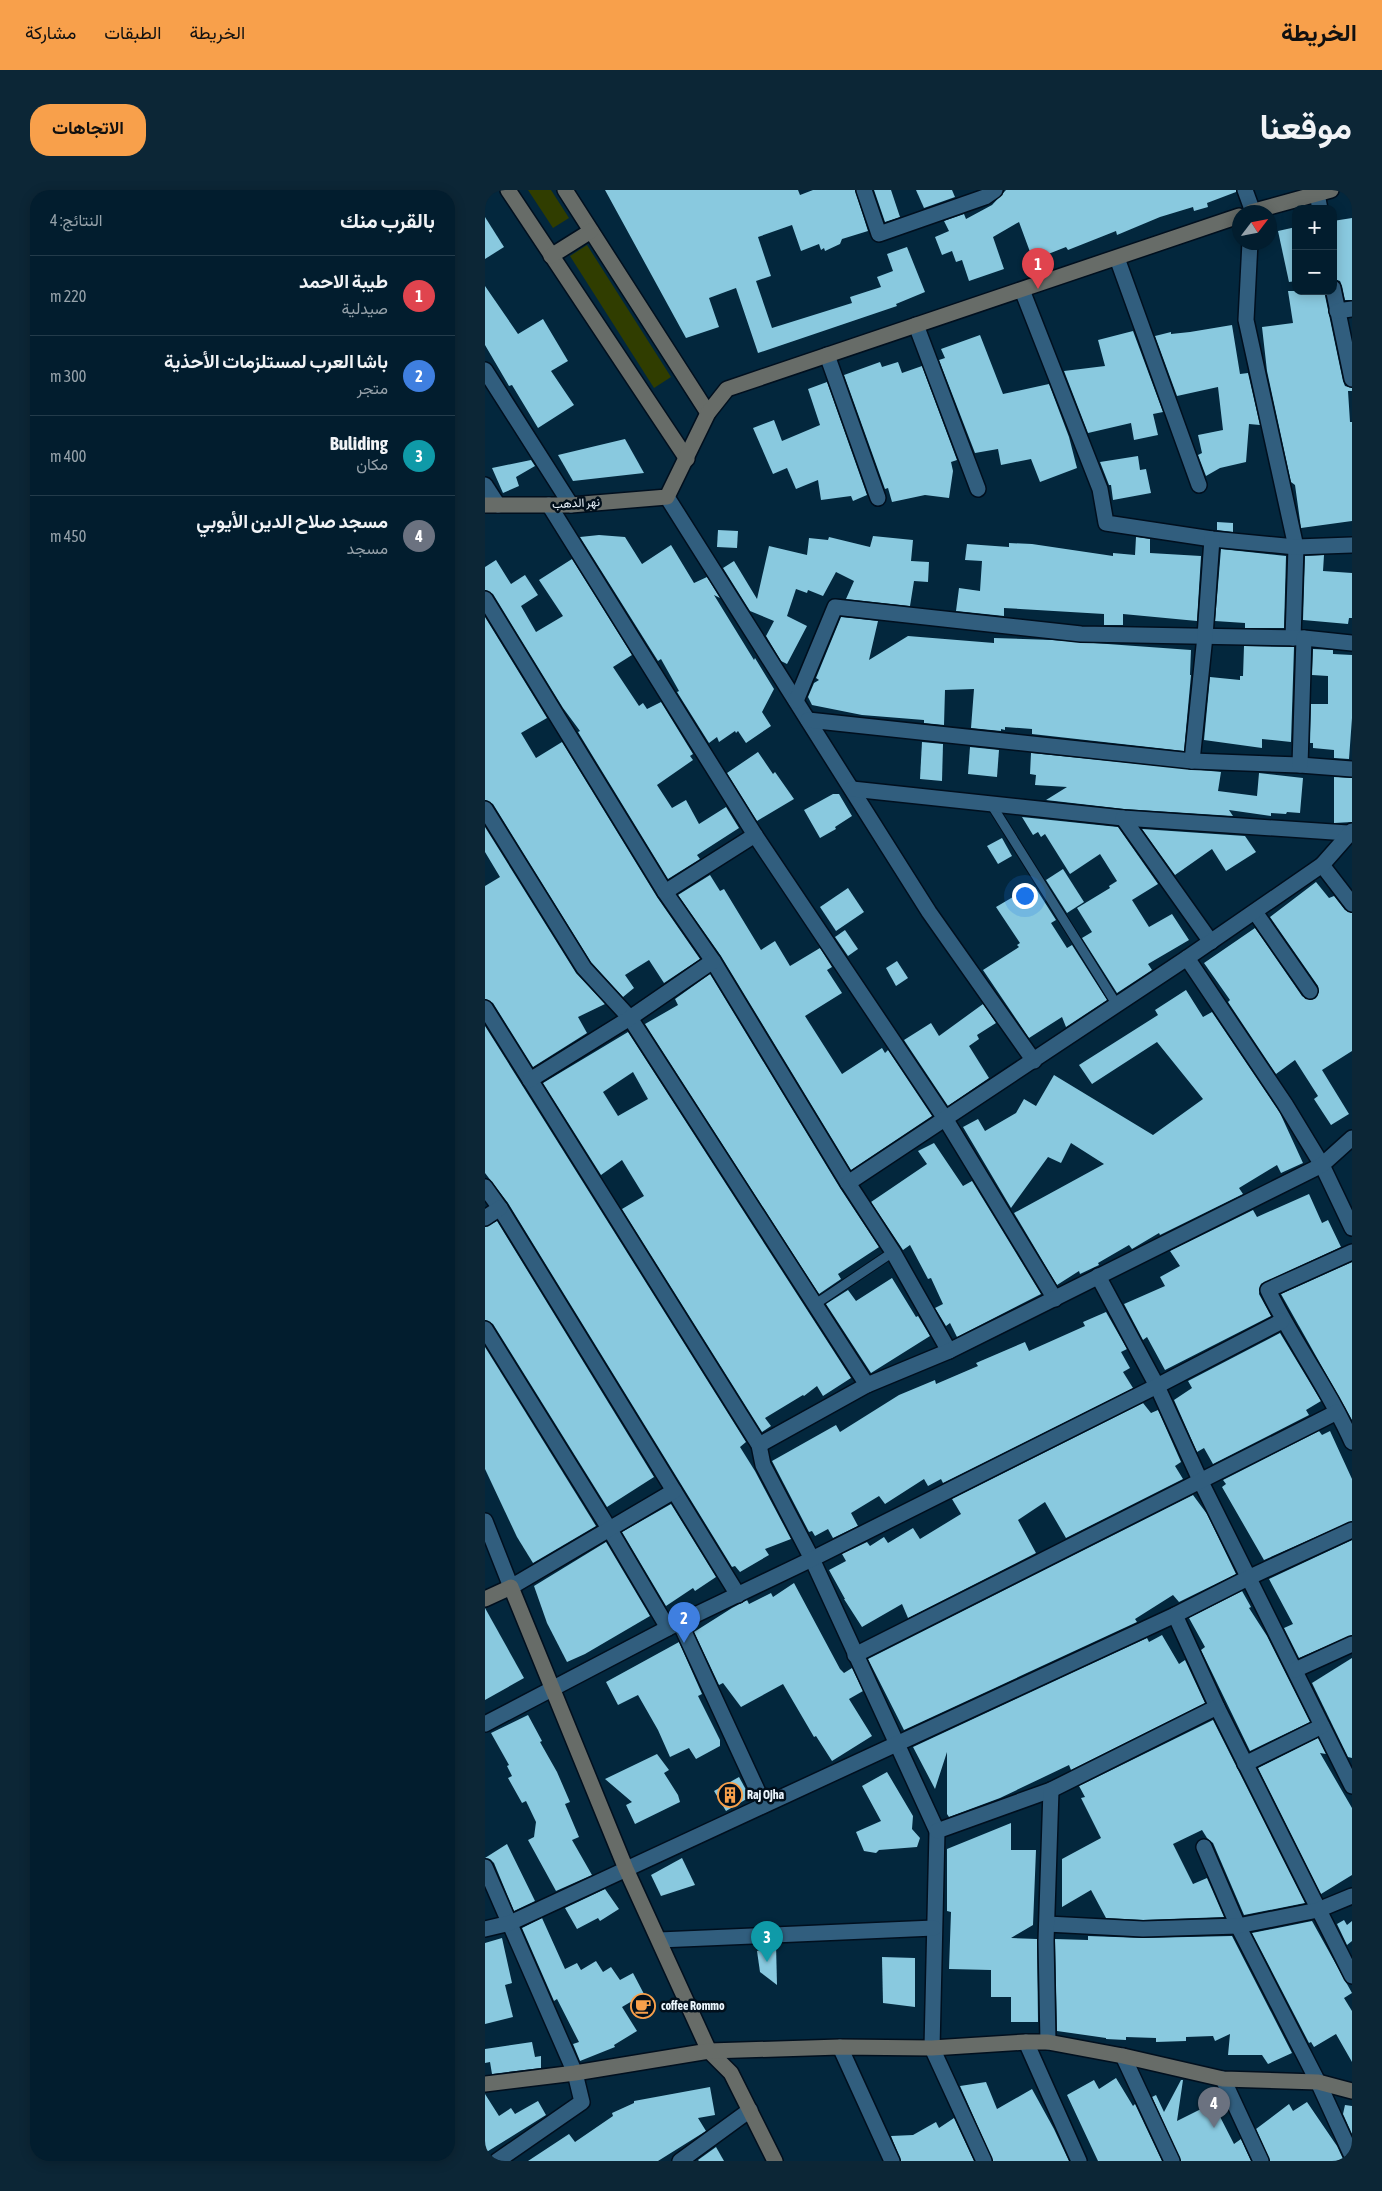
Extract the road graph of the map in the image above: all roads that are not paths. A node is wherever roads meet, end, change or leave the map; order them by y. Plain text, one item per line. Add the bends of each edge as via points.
1 (508, 190) edge
2 (565, 190) edge
3 (864, 190) edge
4 (1245, 190) edge
5 (987, 192) edge
6 (1323, 198) edge
7 (1250, 205) edge
8 (1277, 207) edge
9 (1232, 218) edge
10 (591, 231) junction
11 (1250, 250) edge
12 (551, 256) junction
13 (1117, 258) junction
14 (1022, 290) junction
15 (1337, 295) edge
16 (1345, 310) edge
17 (916, 325) junction
18 (827, 355) junction
19 (485, 370) edge
20 (1352, 379) edge
21 (708, 412) junction
22 (687, 459) junction
23 (1199, 484) dead end
24 (485, 485) edge
25 (978, 489) dead end
26 (667, 496) junction
27 (878, 498) dead end
28 (491, 505) edge
29 (549, 505) junction
30 (571, 505) junction
31 (1212, 539) junction
32 (1352, 545) edge
33 (1296, 547) junction
34 (485, 599) edge
35 (1205, 636) junction
36 (1299, 638) junction
37 (1352, 642) edge
38 (796, 701) junction
39 (808, 720) junction
40 (1192, 761) junction
41 (1300, 765) junction
42 (1352, 769) edge
43 (852, 789) junction
44 (991, 804) junction
45 (485, 809) edge
46 (1123, 818) junction
47 (1350, 832) edge
48 (755, 835) junction
49 (1322, 865) junction
50 (665, 892) junction
51 (1352, 904) edge
52 (1255, 912) junction
53 (1211, 942) junction
54 (1187, 958) junction
55 (713, 961) junction
56 (1309, 991) dead end
57 (1117, 1005) junction
58 (485, 1008) edge
59 (629, 1018) junction
60 (1034, 1061) junction
61 (530, 1080) junction
62 (946, 1120) junction
63 (1352, 1138) edge
64 (1322, 1165) junction
65 (848, 1183) junction
66 (485, 1187) edge
67 (500, 1208) junction
68 (485, 1218) edge
69 (1352, 1228) edge
70 (893, 1252) junction
71 (1352, 1252) edge
72 (1099, 1276) junction
73 (1055, 1298) junction
74 (815, 1305) junction
75 (1283, 1321) junction
76 (485, 1329) edge
77 (949, 1351) junction
78 (867, 1385) junction
79 (1157, 1386) junction
80 (1337, 1412) junction
81 (1351, 1435) edge
82 (759, 1445) junction
83 (1199, 1480) junction
84 (674, 1491) junction
85 (485, 1521) edge
86 (610, 1530) junction
87 (1352, 1530) edge
88 (812, 1559) junction
89 (1249, 1577) junction
90 (511, 1587) junction
91 (738, 1595) junction
92 (485, 1599) edge
93 (1175, 1615) junction
94 (674, 1626) junction
95 (1352, 1644) edge
96 (855, 1655) junction
97 (1295, 1670) junction
98 (553, 1690) junction
99 (1217, 1707) junction
100 (485, 1724) edge
101 (1322, 1726) junction
102 (897, 1742) junction
103 (1245, 1764) junction
104 (1351, 1781) edge
105 (1051, 1790) junction
106 (764, 1805) junction
107 (937, 1831) junction
108 (1204, 1847) dead end
109 (485, 1867) edge
110 (626, 1869) junction
111 (1352, 1896) edge
112 (1318, 1910) junction
113 (510, 1923) junction
114 (1047, 1924) junction
115 (1238, 1926) junction
116 (934, 1928) junction
117 (485, 1929) edge
118 (659, 1940) junction
119 (1352, 1976) edge
120 (1025, 2042) junction
121 (1048, 2042) junction
122 (840, 2047) junction
123 (932, 2048) junction
124 (709, 2051) junction
125 (1123, 2056) junction
126 (575, 2073) junction
127 (1223, 2079) junction
128 (1317, 2082) junction
129 (485, 2084) edge
130 (1352, 2091) edge
131 (750, 2110) junction
132 (1352, 2156) edge
133 (497, 2161) edge
134 (680, 2161) edge
135 (775, 2161) edge
136 (892, 2161) edge
137 (984, 2161) edge
138 (1079, 2161) edge
139 (1172, 2161) edge
140 (1261, 2161) edge

1 - 12 street
2 - 10 street
3 - 5 street via 879,234
4 - 7 street
6 - 8 street
9 - 13 street
10 - 12 street
10 - 21 street
11 - 33 street via 1246,320
12 - 22 street
13 - 14 street
13 - 23 street
14 - 17 street
14 - 31 street via 1100,489 1106,523
15 - 16 street
16 - 20 street
17 - 18 street
17 - 25 street
18 - 21 street via 727,389
18 - 27 street
19 - 30 street
21 - 22 street
22 - 26 street
24 - 28 street
26 - 30 street, نهر الدهب
26 - 38 street
28 - 29 street, نهر الدهب
29 - 30 street, نهر الدهب
29 - 48 street
31 - 33 street
31 - 35 street
32 - 33 street
33 - 36 street
34 - 50 street
35 - 36 street
35 - 38 street via 1081,634 835,608
35 - 40 street
36 - 37 street
36 - 41 street
38 - 39 street
39 - 40 street
39 - 43 street
40 - 41 street
41 - 42 street
43 - 44 street
43 - 60 street via 929,912
44 - 46 street
44 - 57 lane
45 - 59 street via 584,968
46 - 47 street
46 - 53 street
47 - 49 street
48 - 50 street
48 - 62 street
49 - 51 street
49 - 52 street
50 - 55 street
52 - 53 street
52 - 56 street
53 - 54 street
54 - 57 street
54 - 64 street
55 - 59 street
55 - 65 street
57 - 60 street
58 - 61 street
59 - 61 street
59 - 74 street
60 - 62 street
61 - 82 street
62 - 65 street
62 - 73 street
63 - 64 street
64 - 69 street
64 - 72 street
65 - 70 street
66 - 67 street
67 - 68 street
67 - 84 street
70 - 74 lane
70 - 77 street
71 - 75 street via 1267,1290
72 - 73 street
72 - 79 street
73 - 77 street
74 - 78 street
75 - 79 street
75 - 80 street
76 - 86 street
77 - 78 street
78 - 82 street
79 - 83 street
79 - 88 street
80 - 81 street
80 - 83 street
82 - 88 street via 763,1465
83 - 89 street
83 - 96 street
84 - 86 street
84 - 91 street
85 - 90 street
86 - 90 street
86 - 94 street
87 - 89 street
88 - 91 street
88 - 96 street
89 - 93 street
89 - 97 street
90 - 92 street
90 - 98 street
91 - 94 street
93 - 99 street
93 - 102 street
94 - 98 street
94 - 106 street
95 - 97 street
96 - 102 street
97 - 101 street
98 - 100 street
98 - 110 street
99 - 103 street
99 - 105 street
101 - 103 street
101 - 104 street
102 - 106 street
102 - 107 street
103 - 112 street
105 - 107 street
105 - 114 street
106 - 110 street
107 - 116 street
108 - 115 street
109 - 113 street
110 - 113 street
110 - 118 street
111 - 112 street
112 - 115 street
112 - 119 street
113 - 117 street
113 - 126 street
114 - 115 street via 1143,1929
114 - 121 street
115 - 128 street
116 - 118 street
116 - 123 street
118 - 124 street
120 - 121 street
120 - 123 street
120 - 138 street
121 - 125 street
122 - 123 street
122 - 124 street
122 - 136 street
123 - 137 street
124 - 126 street
124 - 131 street via 731,2073
125 - 127 street
125 - 139 street
126 - 129 street
126 - 133 street via 582,2102
127 - 128 street
127 - 140 street
128 - 130 street
128 - 132 street
131 - 134 street
131 - 135 street

